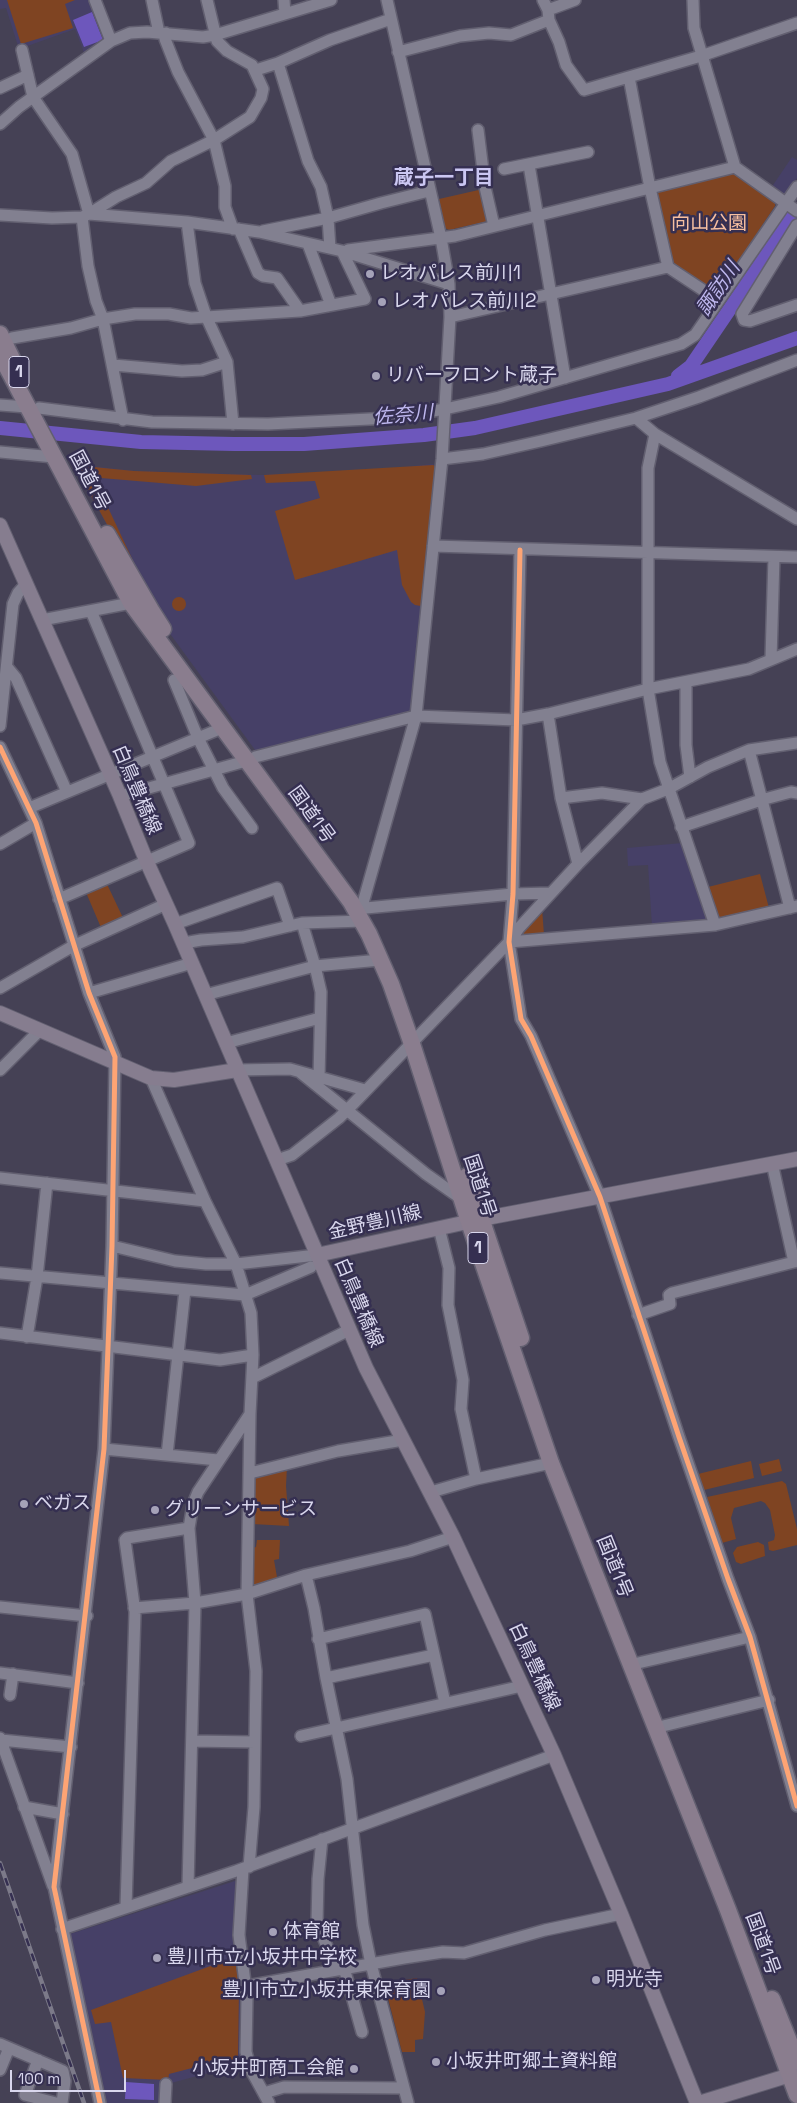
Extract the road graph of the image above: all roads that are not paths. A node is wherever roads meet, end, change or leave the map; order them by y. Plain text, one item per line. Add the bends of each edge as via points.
1 (95, 0) edge
2 (152, 0) edge
3 (206, 0) edge
4 (284, 0) edge
5 (331, 0) edge
6 (387, 0) edge
7 (575, 0) edge
8 (693, 0) edge
9 (547, 10) edge
10 (285, 14) junction
11 (391, 19) junction
12 (797, 23) edge
13 (162, 33) junction
14 (215, 35) junction
15 (111, 41) junction
16 (22, 50) dead end
17 (398, 52) junction
18 (701, 56) junction
19 (278, 64) junction
20 (256, 70) junction
21 (28, 75) junction
22 (629, 77) junction
23 (0, 88) edge
24 (34, 97) junction
25 (0, 124) edge
26 (478, 130) dead end
27 (214, 140) junction
28 (588, 152) dead end
29 (529, 165) junction
30 (734, 167) junction
31 (504, 169) dead end
32 (797, 187) edge
33 (650, 188) junction
34 (429, 191) junction
35 (791, 207) edge
36 (0, 215) edge
37 (538, 215) junction
38 (85, 216) junction
39 (328, 218) junction
40 (187, 222) junction
41 (797, 225) edge
42 (494, 226) junction
43 (236, 229) junction
44 (259, 232) junction
45 (441, 238) junction
46 (308, 244) junction
47 (330, 248) junction
48 (342, 251) junction
49 (668, 267) junction
50 (449, 284) junction
51 (550, 294) junction
52 (718, 300) junction
53 (797, 305) edge
54 (331, 306) junction
55 (300, 311) junction
56 (206, 316) junction
57 (450, 317) junction
58 (103, 319) junction
59 (6, 336) edge
60 (0, 354) edge
61 (797, 360) edge
62 (227, 362) junction
63 (113, 365) junction
64 (565, 378) junction
65 (0, 405) edge
66 (33, 408) junction
67 (444, 412) junction
68 (636, 418) junction
69 (123, 420) junction
70 (234, 424) junction
71 (656, 434) junction
72 (0, 452) edge
73 (59, 456) junction
74 (442, 457) junction
75 (797, 519) edge
76 (0, 525) edge
77 (433, 546) junction
78 (520, 550) junction
79 (647, 553) junction
80 (774, 557) junction
81 (797, 557) edge
82 (26, 584) junction
83 (131, 603) junction
84 (91, 611) junction
85 (42, 620) junction
86 (797, 649) edge
87 (770, 659) junction
88 (7, 667) junction
89 (174, 680) dead end
90 (686, 682) junction
91 (648, 689) junction
92 (548, 714) junction
93 (416, 716) junction
94 (516, 720) junction
95 (0, 726) edge
96 (222, 728) junction
97 (198, 738) junction
98 (797, 743) edge
99 (0, 747) edge
100 (748, 750) junction
101 (153, 756) junction
102 (251, 759) junction
103 (213, 770) junction
104 (109, 775) junction
105 (690, 777) junction
106 (165, 783) junction
107 (668, 789) junction
108 (67, 792) junction
109 (797, 793) edge
110 (120, 796) junction
111 (561, 798) junction
112 (642, 799) junction
113 (761, 800) junction
114 (29, 808) junction
115 (36, 823) junction
116 (681, 827) junction
117 (252, 828) dead end
118 (0, 844) edge
119 (146, 860) junction
120 (578, 864) junction
121 (550, 893) junction
122 (513, 894) junction
123 (59, 899) junction
124 (166, 904) junction
125 (793, 907) edge
126 (364, 911) junction
127 (302, 923) junction
128 (176, 924) junction
129 (715, 925) junction
130 (290, 926) junction
131 (509, 942) junction
132 (184, 944) junction
133 (73, 946) junction
134 (380, 960) junction
135 (192, 963) junction
136 (316, 966) junction
137 (0, 988) edge
138 (89, 993) junction
139 (205, 995) junction
140 (0, 1013) edge
141 (320, 1018) junction
142 (39, 1031) junction
143 (415, 1041) junction
144 (226, 1043) junction
145 (115, 1064) junction
146 (0, 1070) edge
147 (237, 1070) junction
148 (301, 1073) junction
149 (150, 1078) junction
150 (319, 1078) junction
151 (365, 1090) junction
152 (347, 1110) junction
153 (797, 1158) edge
154 (277, 1160) junction
155 (772, 1163) junction
156 (0, 1178) edge
157 (47, 1183) junction
158 (113, 1191) junction
159 (600, 1197) junction
160 (205, 1200) junction
161 (463, 1200) junction
162 (475, 1220) junction
163 (439, 1228) junction
164 (112, 1246) junction
165 (314, 1261) junction
166 (796, 1261) edge
167 (236, 1264) junction
168 (0, 1273) edge
169 (37, 1277) junction
170 (110, 1284) junction
171 (185, 1290) junction
172 (245, 1295) junction
173 (638, 1315) junction
174 (349, 1330) junction
175 (0, 1333) edge
176 (27, 1337) junction
177 (108, 1347) junction
178 (179, 1355) junction
179 (253, 1356) junction
180 (252, 1378) junction
181 (250, 1414) junction
182 (403, 1440) junction
183 (104, 1449) junction
184 (167, 1455) junction
185 (218, 1460) junction
186 (551, 1463) junction
187 (250, 1473) junction
188 (476, 1479) junction
189 (431, 1492) junction
190 (189, 1528) junction
191 (452, 1537) junction
192 (306, 1575) junction
193 (247, 1594) junction
194 (195, 1603) junction
195 (0, 1607) edge
196 (134, 1608) junction
197 (86, 1616) junction
198 (750, 1637) junction
199 (318, 1639) junction
200 (434, 1655) junction
201 (638, 1663) junction
202 (0, 1673) edge
203 (14, 1674) junction
204 (326, 1678) junction
205 (78, 1683) junction
206 (522, 1686) junction
207 (10, 1695) dead end
208 (769, 1700) junction
209 (445, 1703) junction
210 (663, 1726) junction
211 (335, 1728) junction
212 (301, 1736) dead end
213 (0, 1739) edge
214 (192, 1741) junction
215 (255, 1742) junction
216 (71, 1747) junction
217 (554, 1755) junction
218 (797, 1806) edge
219 (24, 1807) junction
220 (63, 1814) junction
221 (353, 1827) junction
222 (322, 1839) junction
223 (246, 1868) junction
224 (54, 1887) junction
225 (188, 1887) junction
226 (126, 1907) junction
227 (622, 1914) junction
228 (62, 1929) junction
229 (371, 1964) junction
230 (341, 1969) junction
231 (247, 1986) junction
232 (362, 2032) dead end
233 (5, 2046) edge
234 (38, 2060) junction
235 (0, 2070) edge
236 (794, 2070) edge
237 (166, 2084) dead end
238 (404, 2088) junction
239 (797, 2095) edge
240 (266, 2098) edge
241 (56, 2103) edge
242 (62, 2103) edge
243 (100, 2103) edge
244 (166, 2103) edge
245 (408, 2103) edge
246 (698, 2103) edge

1 - 15 street
2 - 13 street
3 - 14 street
4 - 10 street
5 - 10 street
6 - 11 street
7 - 9 street
8 - 18 street via 694,28
9 - 17 street via 510,35 460,36
9 - 22 street via 566,65 584,90
10 - 14 street
11 - 17 street
11 - 19 street via 330,40
12 - 18 street
13 - 14 street
13 - 15 street via 130,33
13 - 27 street via 178,72
14 - 20 street via 227,51
15 - 24 street
16 - 21 street
17 - 34 street
18 - 22 street
18 - 30 street
19 - 20 street
19 - 39 street via 308,161 322,187
20 - 27 street via 263,89 250,116
21 - 23 street
21 - 24 street
22 - 33 street
24 - 25 street
24 - 38 street via 72,154
26 - 42 street
27 - 38 street via 171,161 146,182
27 - 43 street via 225,186 225,207
28 - 29 street
29 - 31 street
29 - 37 street
30 - 33 street
30 - 35 street
32 - 35 street
33 - 37 street
33 - 49 street
34 - 39 street
34 - 45 street
35 - 52 street
36 - 38 street
37 - 42 street
37 - 51 street
38 - 40 street
38 - 58 street via 88,266
39 - 44 street
39 - 47 street
40 - 43 street
40 - 56 street via 195,282
41 - 53 street via 742,314 744,320 750,321
42 - 45 street
43 - 44 street
43 - 55 street via 258,272 277,278
44 - 46 street
45 - 48 street
45 - 50 street
46 - 47 street
46 - 54 street
47 - 48 street
48 - 50 street
48 - 54 street via 365,299
49 - 51 street
49 - 52 street
50 - 57 street
51 - 57 street
51 - 64 street
52 - 64 street via 695,335 686,342
54 - 55 street
55 - 56 street
56 - 58 street via 135,314
56 - 62 street
57 - 67 street
58 - 59 street via 72,328
58 - 63 street
59 - 66 highway, 国道1号 / 1
60 - 66 highway, 国道1号 / 1
61 - 68 street
62 - 63 street via 202,370 182,371
62 - 70 street
63 - 69 street
64 - 67 street
65 - 66 street
66 - 69 street
66 - 73 highway, 国道1号 / 1
67 - 70 street via 390,418
67 - 74 street
68 - 71 street
68 - 74 street via 483,454
69 - 70 street
71 - 75 street
71 - 79 street via 648,468
72 - 73 street
73 - 83 highway, 国道1号 / 1
73 - 102 highway, 国道1号 / 1 via 151,610
74 - 77 street
76 - 82 main road, 白鳥豊橋線
77 - 78 street
77 - 93 street
78 - 79 street
78 - 94 street
79 - 80 street
79 - 91 street
80 - 81 street
80 - 87 street
82 - 85 main road, 白鳥豊橋線
82 - 88 street via 13,604
83 - 84 street
83 - 96 highway, 国道1号 / 1
84 - 85 street
84 - 101 street
85 - 104 main road, 白鳥豊橋線
86 - 87 street
87 - 90 street via 749,669
88 - 95 street
88 - 108 street via 16,678
89 - 97 street
90 - 91 street
90 - 105 street via 686,745
91 - 92 street
91 - 107 street via 660,762
92 - 94 street
92 - 111 street
93 - 94 street
93 - 102 street
93 - 126 street
94 - 122 street
96 - 97 street
96 - 102 highway, 国道1号 / 1
97 - 101 street
97 - 103 street
98 - 100 street
99 - 114 street
100 - 105 street
100 - 113 street
101 - 104 street
101 - 106 street
102 - 103 street
102 - 126 highway, 国道1号 / 1
103 - 106 street
103 - 117 street
104 - 108 street
104 - 110 main road, 白鳥豊橋線
105 - 107 street
106 - 110 street
106 - 119 street via 188,843
107 - 112 street
107 - 116 street
108 - 114 street
109 - 113 street
110 - 119 main road, 白鳥豊橋線
111 - 112 street via 602,793
111 - 120 street
112 - 120 street
113 - 116 street
113 - 125 street
114 - 115 street
115 - 118 street
115 - 123 street
116 - 129 street
119 - 123 street
119 - 124 main road, 白鳥豊橋線
120 - 121 street
121 - 122 street
121 - 131 street
122 - 126 street
122 - 131 street
123 - 133 street
124 - 128 main road, 白鳥豊橋線
124 - 133 street
125 - 129 street
126 - 127 street
126 - 134 highway, 国道1号 / 1
126 - 143 highway, 国道1号 / 1 via 392,962
127 - 130 street
127 - 136 street
128 - 130 street via 277,888
128 - 132 main road, 白鳥豊橋線
129 - 131 street
130 - 132 street via 243,937
131 - 143 street
131 - 159 street via 521,1019
132 - 135 main road, 白鳥豊橋線
133 - 137 street
133 - 138 street
134 - 136 street
134 - 143 highway, 国道1号 / 1
135 - 138 street
135 - 139 main road, 白鳥豊橋線
136 - 139 street
136 - 141 street via 321,992
138 - 145 street
139 - 144 main road, 白鳥豊橋線
140 - 142 main road
141 - 144 street
141 - 150 street
142 - 145 main road
142 - 146 street
143 - 151 street
143 - 161 highway, 国道1号 / 1
143 - 162 highway, 国道1号 / 1
144 - 147 main road, 白鳥豊橋線
145 - 149 main road
145 - 158 street
147 - 148 street via 278,1068
147 - 149 main road via 174,1080
147 - 154 main road, 金野豊川線
148 - 150 street
148 - 152 street
149 - 160 street
150 - 151 street
151 - 152 street
152 - 154 street via 292,1155
152 - 161 street
153 - 155 main road, 金野豊川線
154 - 165 main road, 金野豊川線
155 - 159 main road, 金野豊川線
155 - 166 street
156 - 157 street
157 - 158 street
157 - 169 street
158 - 160 street
158 - 164 street
159 - 162 main road, 金野豊川線
159 - 173 street
160 - 167 street
161 - 162 highway, 国道1号 / 1
162 - 163 main road, 金野豊川線
162 - 186 highway, 国道1号 / 1
162 - 201 highway, 国道1号 / 1 via 562,1464
163 - 165 main road, 金野豊川線
163 - 188 street via 449,1268 448,1305 462,1380 461,1409
164 - 167 street via 175,1261
164 - 170 street
165 - 167 street
165 - 172 street
165 - 174 main road, 白鳥豊橋線
166 - 173 street via 672,1293 669,1295 670,1304
167 - 172 street
168 - 169 street
169 - 170 street
169 - 176 street
170 - 171 street
170 - 177 street
171 - 172 street
171 - 178 street
172 - 179 street via 252,1327
173 - 198 street
174 - 180 street
174 - 182 main road, 白鳥豊橋線
175 - 176 street
176 - 177 street
177 - 178 street
177 - 183 street
178 - 179 street via 220,1360
178 - 184 street
179 - 180 street
180 - 181 street
181 - 185 street
181 - 187 street
182 - 187 street via 338,1450
182 - 189 main road, 白鳥豊橋線
183 - 184 street
183 - 197 street
184 - 185 street
185 - 190 street via 198,1492
186 - 188 street
186 - 236 highway, 国道1号 / 1
187 - 193 street
188 - 189 street
189 - 191 main road, 白鳥豊橋線
190 - 194 street
190 - 196 street via 125,1540
191 - 192 street via 410,1551
191 - 206 main road, 白鳥豊橋線
192 - 193 street
192 - 199 street
193 - 194 street
193 - 215 street via 256,1671
194 - 196 street
194 - 214 street
195 - 197 street
196 - 226 street
197 - 205 street
198 - 201 street
198 - 208 street
199 - 200 street via 425,1614
199 - 204 street
200 - 204 street
200 - 209 street
201 - 210 highway, 国道1号 / 1
202 - 203 street
203 - 205 street
203 - 207 street
204 - 211 street
205 - 216 street
206 - 209 street
206 - 217 main road, 白鳥豊橋線
208 - 210 street
208 - 218 street
209 - 211 street
210 - 236 highway, 国道1号 / 1
211 - 212 street
211 - 221 street via 347,1779
213 - 216 street
213 - 219 street
214 - 215 street
214 - 225 street
215 - 223 street
216 - 220 street
217 - 221 street
217 - 227 main road, 白鳥豊橋線
219 - 220 street
219 - 224 street
220 - 224 street
221 - 222 street
221 - 229 street
222 - 223 street
222 - 230 street via 317,1923
223 - 225 street
223 - 231 street via 239,1936
224 - 228 street
225 - 226 street
226 - 228 street
227 - 229 street via 545,1930 464,1953 443,1952
227 - 246 main road, 白鳥豊橋線
228 - 243 street
229 - 230 street
229 - 238 street
230 - 231 street
230 - 232 street
231 - 240 street via 246,2052 250,2070
233 - 234 street
233 - 235 street
234 - 241 street via 25,2096
234 - 242 street via 63,2071
236 - 239 highway, 国道1号 / 1
236 - 246 main road
237 - 244 street
238 - 240 street via 284,2088
238 - 245 street

